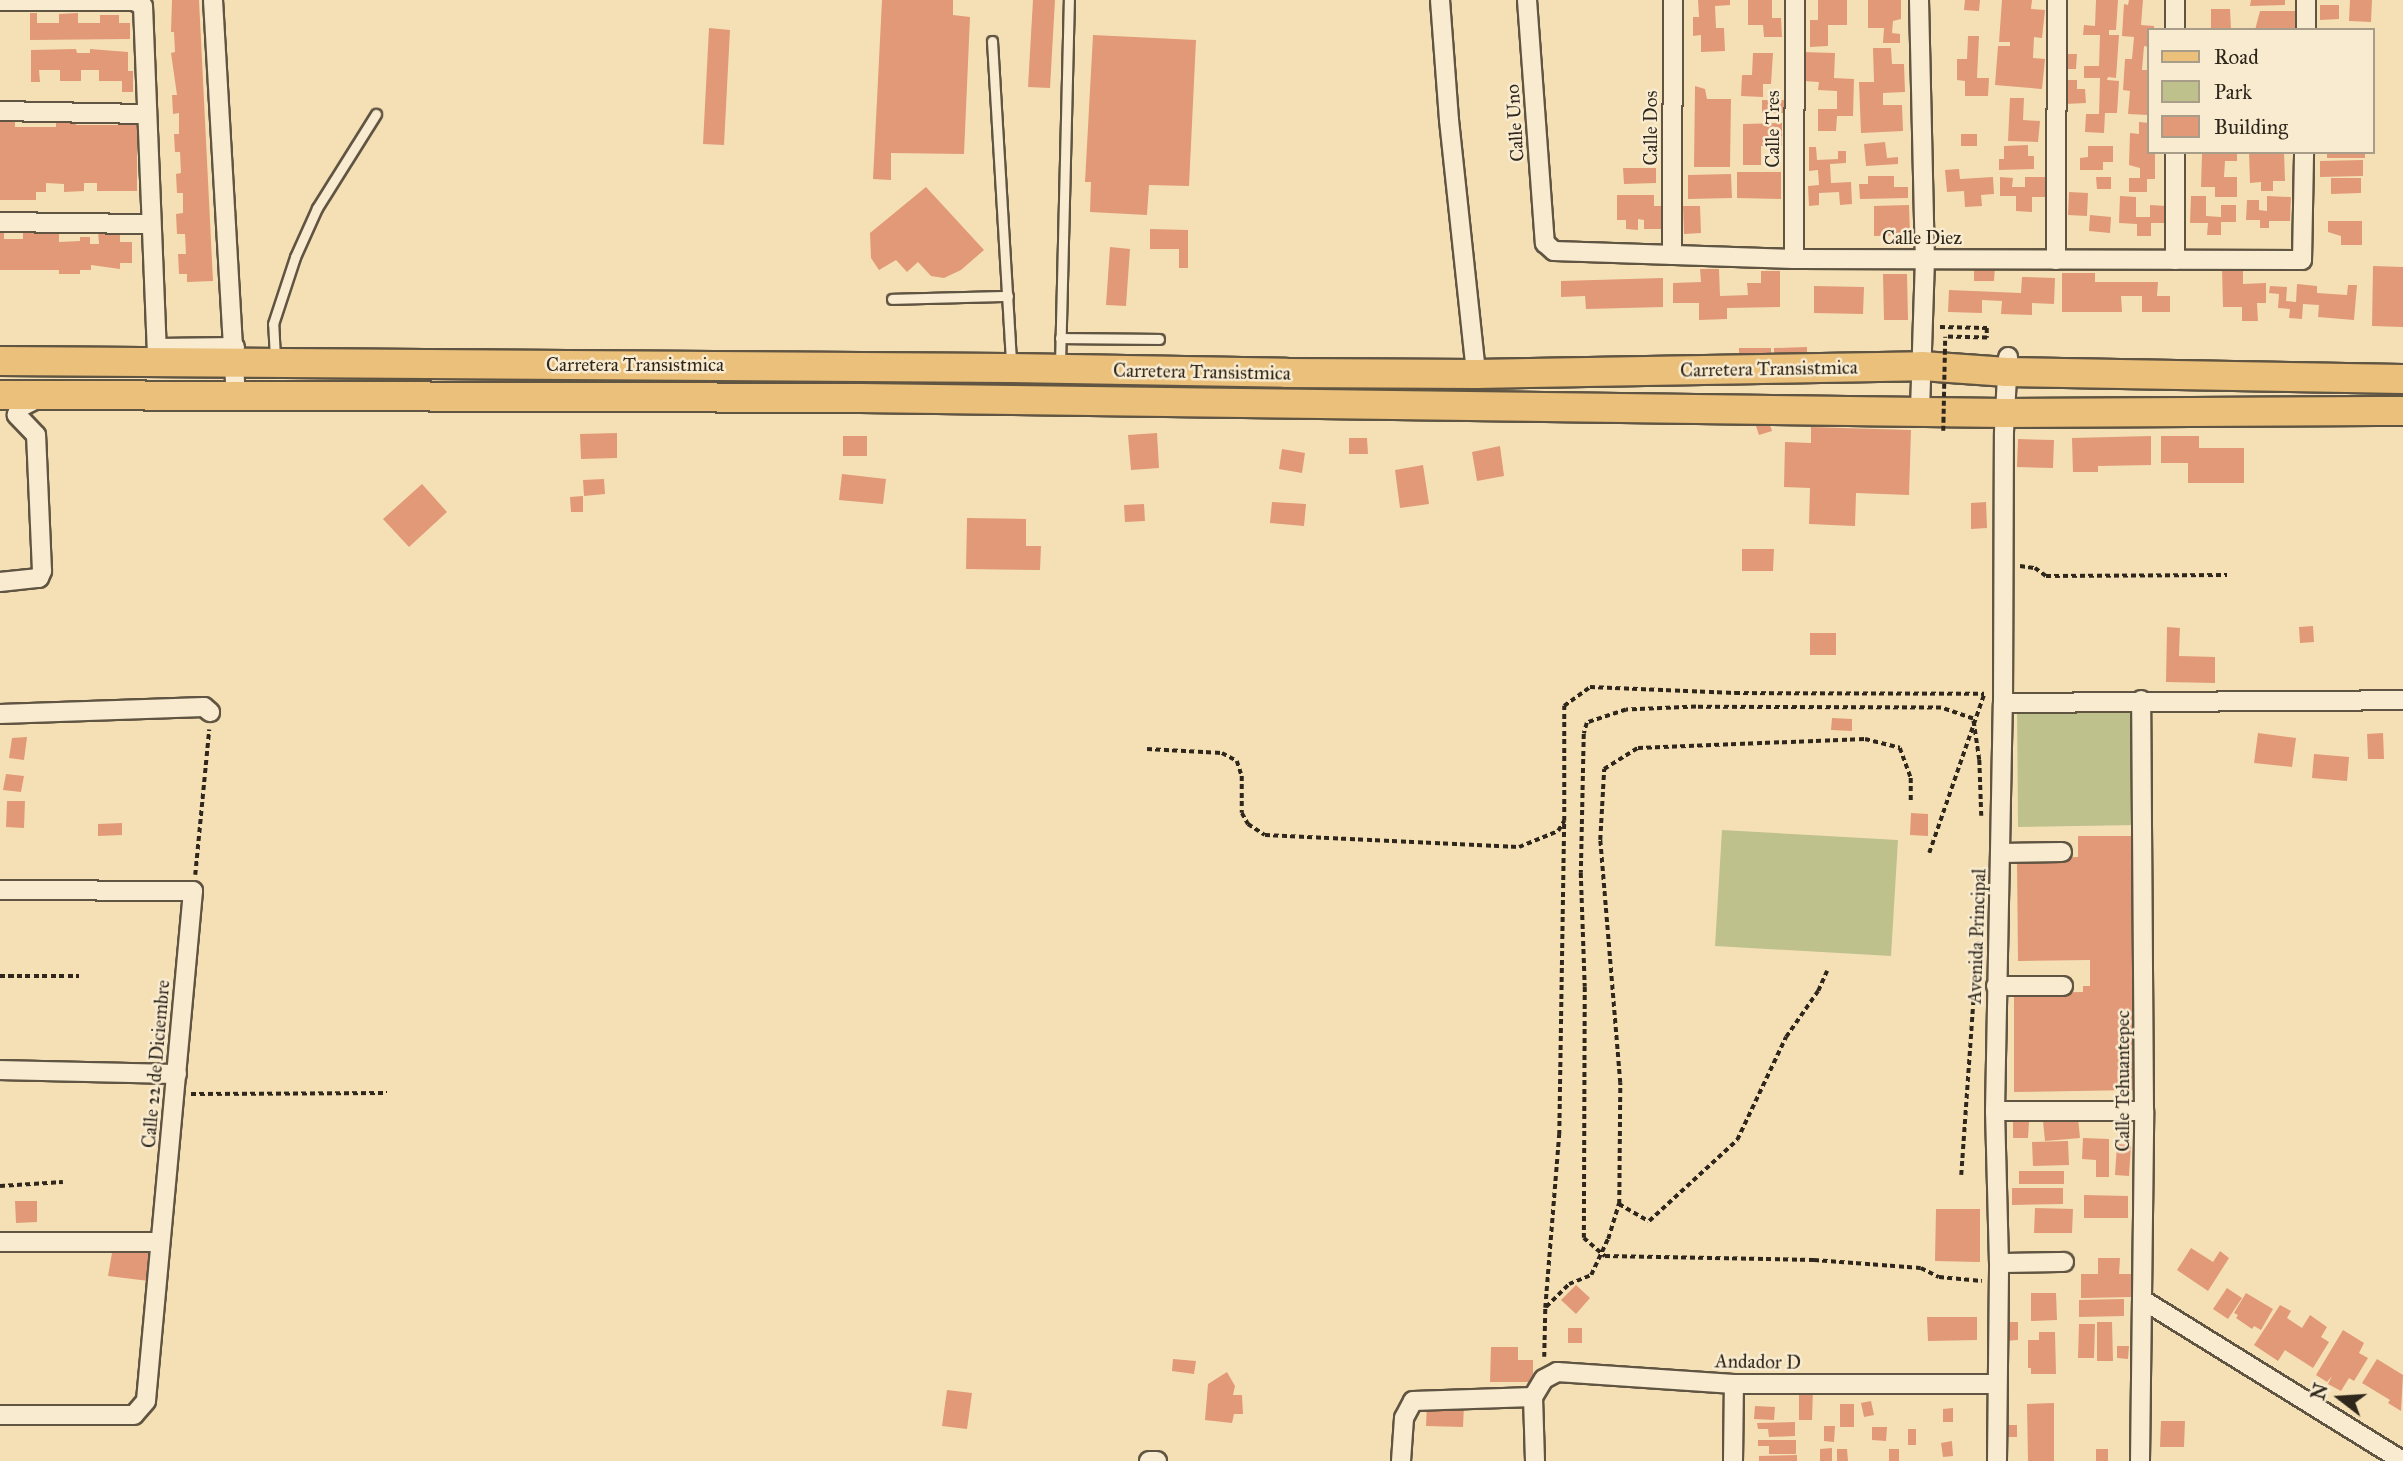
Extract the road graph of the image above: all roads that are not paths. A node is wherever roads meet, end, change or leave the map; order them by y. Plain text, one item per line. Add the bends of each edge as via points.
1 (213, 0) edge
2 (1069, 0) edge
3 (1440, 0) edge
4 (1527, 0) edge
5 (1673, 0) edge
6 (1795, 0) edge
7 (1919, 0) edge
8 (2057, 0) edge
9 (2175, 0) edge
10 (2306, 0) edge
11 (0, 1) edge
12 (2175, 28) edge
13 (2306, 28) edge
14 (992, 41) dead end
15 (0, 111) edge
16 (147, 114) junction
17 (376, 114) dead end
18 (2175, 154) edge
19 (2304, 154) edge
20 (0, 222) edge
21 (150, 224) junction
22 (1545, 243) joint
23 (1672, 256) junction
24 (1794, 259) junction
25 (1925, 259) junction
26 (2056, 260) junction
27 (2175, 260) junction
28 (1008, 296) junction
29 (892, 299) dead end
30 (1060, 338) junction
31 (1159, 339) dead end
32 (235, 354) junction
33 (157, 355) junction
34 (0, 361) edge
35 (275, 363) junction
36 (2008, 364) junction
37 (1922, 366) junction
38 (1011, 368) junction
39 (1060, 370) junction
40 (1476, 374) junction
41 (2191, 375) junction
42 (2403, 379) edge
43 (0, 394) edge
44 (236, 394) junction
45 (47, 395) junction
46 (1735, 408) junction
47 (1920, 411) junction
48 (2403, 411) edge
49 (2005, 413) junction
50 (0, 583) edge
51 (2141, 700) junction
52 (2403, 700) edge
53 (2003, 703) junction
54 (210, 712) road end
55 (0, 713) edge
56 (2062, 852) dead end
57 (2001, 853) junction
58 (0, 890) edge
59 (1996, 986) junction
60 (2063, 986) dead end
61 (0, 1070) edge
62 (177, 1074) junction
63 (1995, 1111) junction
64 (2144, 1111) junction
65 (0, 1242) edge
66 (160, 1242) junction
67 (2064, 1262) dead end
68 (1999, 1272) junction
69 (2143, 1300) junction
70 (1734, 1384) junction
71 (1996, 1384) junction
72 (1533, 1398) junction
73 (0, 1415) edge
74 (1149, 1461) edge
75 (1157, 1461) edge
76 (1401, 1461) edge
77 (1535, 1461) edge
78 (1733, 1461) edge
79 (1997, 1461) edge
80 (2140, 1461) edge
81 (2403, 1461) edge

1 - 32 street
2 - 30 lane
3 - 40 street
4 - 22 street, Calle Uno
5 - 23 street, Calle Dos
6 - 24 street, Calle Tres
7 - 25 street
8 - 26 street
9 - 12 street
10 - 13 street
11 - 16 street via 134,1 143,6
14 - 28 lane
15 - 16 street
16 - 21 street
17 - 35 lane via 317,208 295,257 273,324
18 - 27 street
19 - 27 street, Calle Diez via 2302,260
20 - 21 street
21 - 33 street
22 - 23 street, Calle Diez via 1554,251
23 - 24 street, Calle Diez
24 - 25 street, Calle Diez
25 - 26 street, Calle Diez
25 - 37 street
26 - 27 street, Calle Diez
28 - 29 lane
28 - 38 lane
30 - 31 lane
30 - 39 lane
32 - 33 main road, Carretera Transistmica
32 - 35 main road, Carretera Transistmica
32 - 44 street
32 - 45 main road via 182,382 89,380
33 - 34 main road, Carretera Transistmica
35 - 38 main road, Carretera Transistmica
36 - 37 main road via 1942,355
36 - 41 main road via 2155,359
36 - 49 street, Avenida Principal
37 - 40 main road, Carretera Transistmica
37 - 46 main road via 1889,395 1758,400
37 - 47 street
38 - 39 main road, Carretera Transistmica
39 - 40 main road, Carretera Transistmica
41 - 42 main road
41 - 49 main road via 2151,390 2022,397
43 - 45 main road, Carretera Transistmica
44 - 45 main road, Carretera Transistmica
44 - 46 main road, Carretera Transistmica
45 - 50 street via 19,408 17,415 36,435 42,571 39,578
46 - 47 main road, Carretera Transistmica
47 - 49 main road, Carretera Transistmica
48 - 49 main road, Carretera Transistmica
49 - 53 street, Avenida Principal
51 - 52 street
51 - 53 street
51 - 64 street, Calle Tehuantepec
53 - 57 street, Avenida Principal
54 - 55 street via 205,707
56 - 57 street
57 - 59 street, Avenida Principal
58 - 62 street, Calle 22 de Diciembre via 193,891
59 - 60 street
59 - 63 street, Avenida Principal
61 - 62 street
62 - 66 street, Calle 22 de Diciembre
63 - 64 street
63 - 68 street, Avenida Principal
64 - 69 street, Calle Tehuantepec
65 - 66 street
66 - 73 street, Calle 22 de Diciembre via 146,1401 134,1415
67 - 68 street
68 - 71 street, Avenida Principal
69 - 80 street, Calle Tehuantepec
69 - 81 street
70 - 71 street, Andador D
70 - 72 street, Andador D via 1557,1372 1544,1379
70 - 78 street
71 - 79 street, Avenida Principal
72 - 76 street via 1413,1401 1404,1418
72 - 77 street
74 - 75 street

